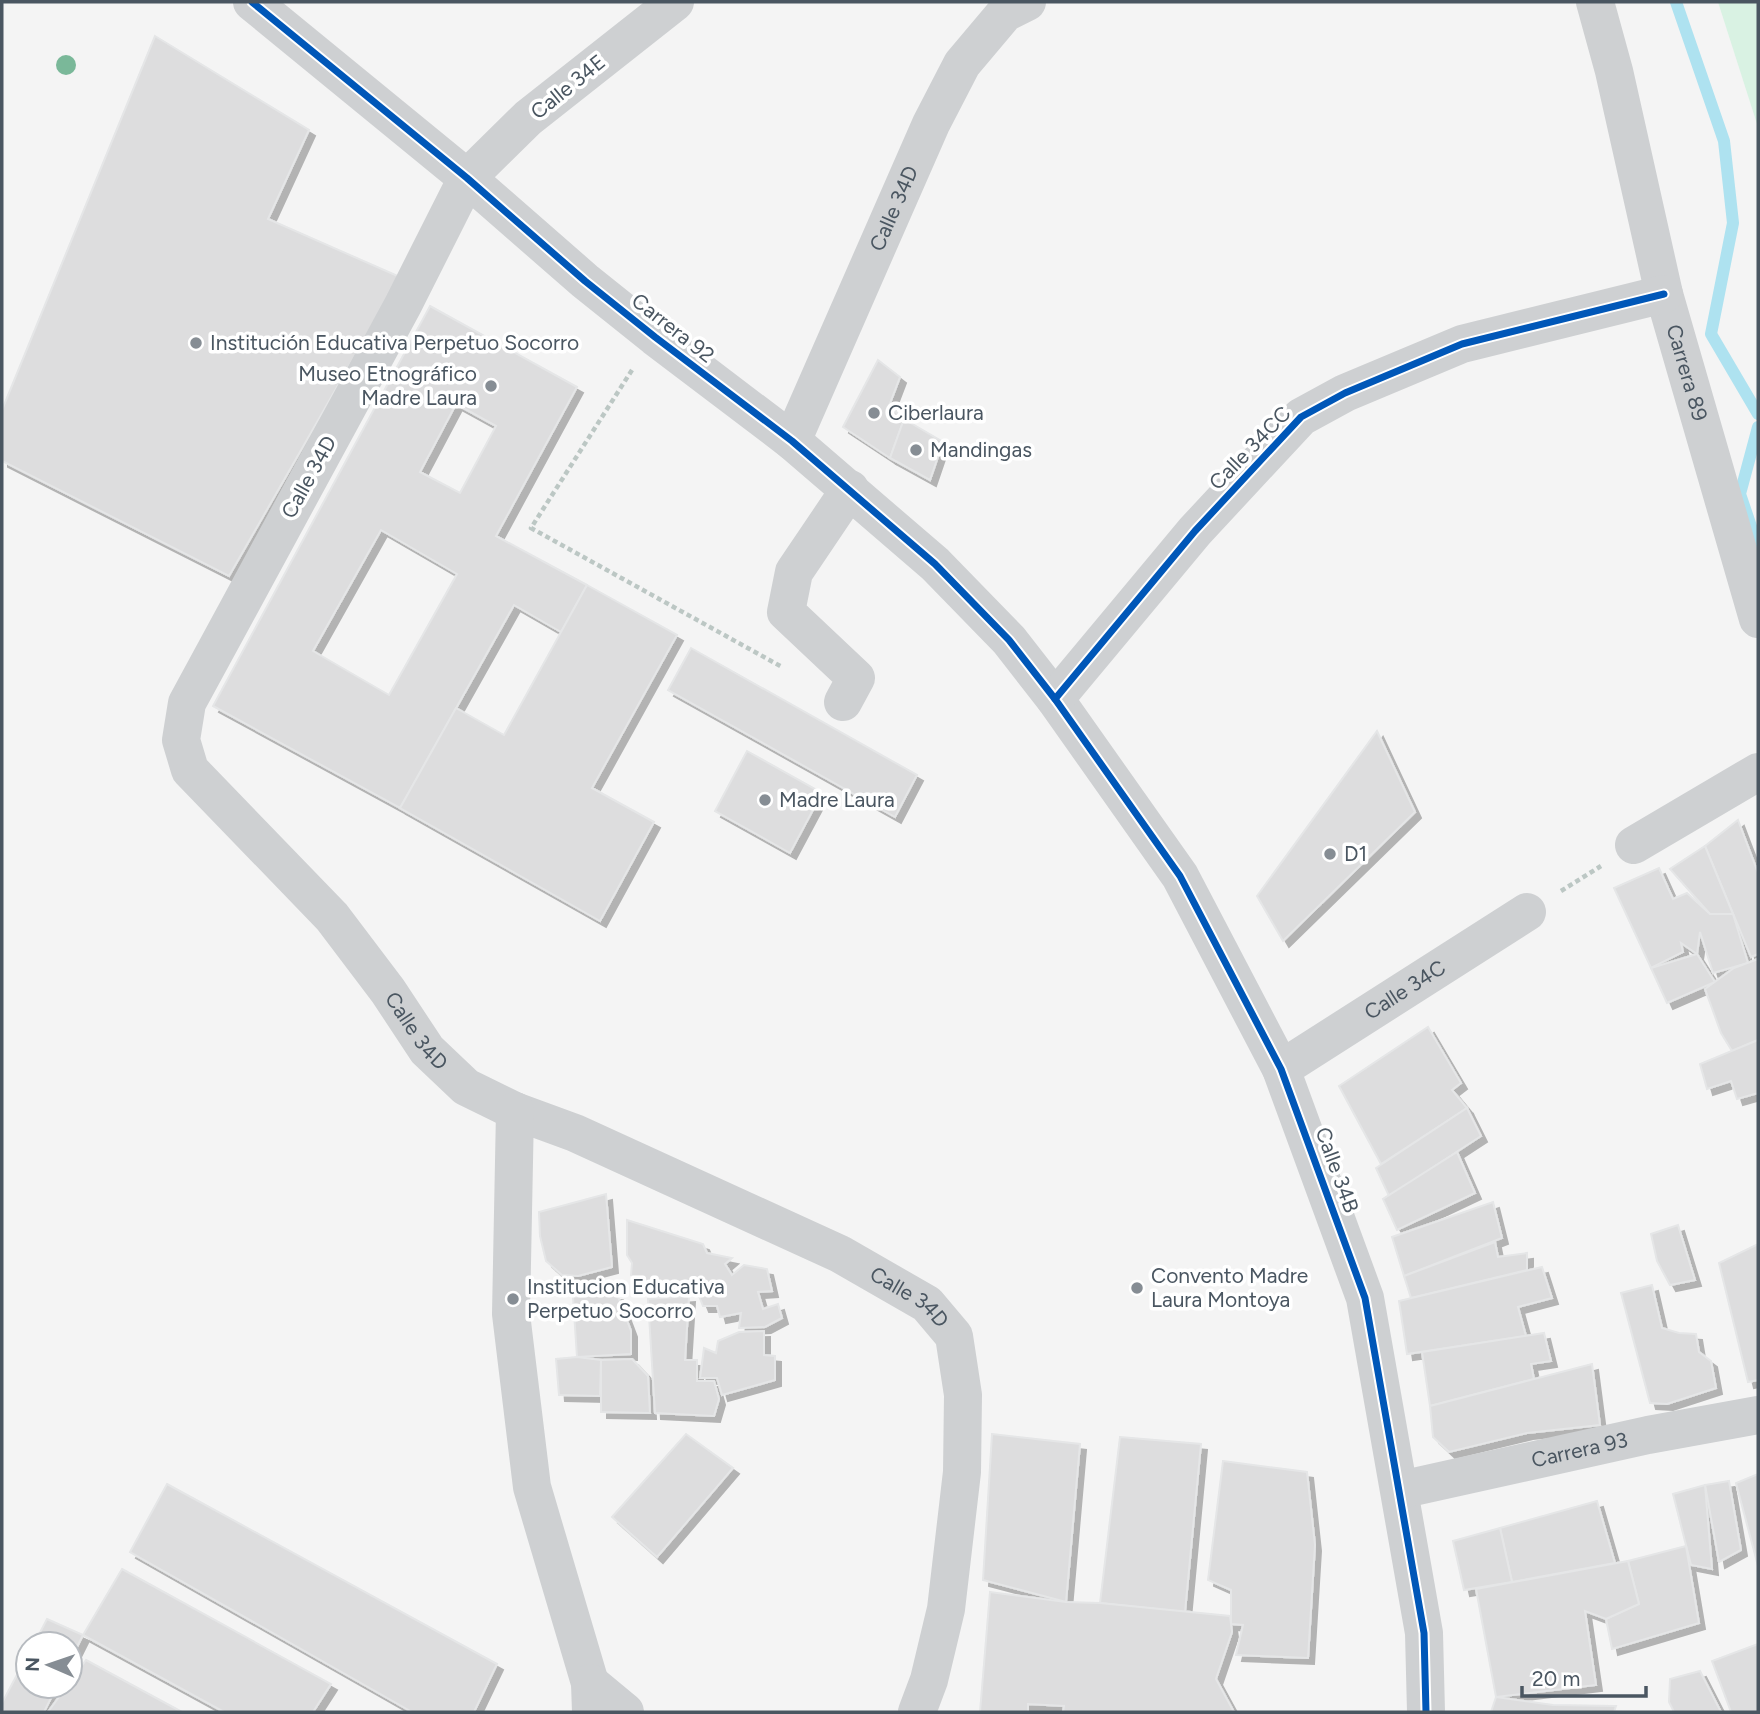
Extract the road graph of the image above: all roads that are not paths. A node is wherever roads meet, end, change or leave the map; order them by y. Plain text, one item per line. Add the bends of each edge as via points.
1 (252, 2) edge
2 (675, 2) edge
3 (1027, 2) edge
4 (1595, 2) edge
5 (467, 178) junction
6 (1664, 294) junction
7 (792, 441) junction
8 (850, 489) junction
9 (1758, 619) edge
10 (1055, 699) junction
11 (843, 702) dead end
12 (1758, 772) edge
13 (1634, 845) road end
14 (1527, 912) road end
15 (1282, 1069) junction
16 (515, 1111) junction
17 (1758, 1415) edge
18 (1400, 1490) junction
19 (590, 1698) edge
20 (625, 1712) edge
21 (917, 1712) edge
22 (1426, 1712) edge

1 - 5 street, Carrera 92
2 - 5 street, Calle 34E via 528,118
3 - 7 street, Calle 34D via 1005,13 962,64 931,124
4 - 6 street, Carrera 89
5 - 7 street, Carrera 92 via 654,337
5 - 16 street, Calle 34D via 404,305 187,703 181,740 191,770 332,917 427,1050 466,1087
6 - 9 street, Carrera 89
6 - 10 street, Calle 34CC via 1462,344 1345,393 1301,417 1195,531
7 - 8 street, Carrera 92
8 - 10 street, Carrera 92 via 935,564 1010,640
8 - 11 street via 794,572 786,612 856,678
10 - 15 street, Calle 34B via 1180,876
12 - 13 street
14 - 15 street, Calle 34C
15 - 18 street, Calle 34B via 1365,1298
16 - 19 street via 511,1314 532,1487
16 - 21 street, Calle 34D via 575,1133 841,1254 927,1304 954,1336 963,1395 962,1472 946,1609
17 - 18 street, Carrera 93
18 - 22 street, Calle 34B via 1424,1633
19 - 20 street

